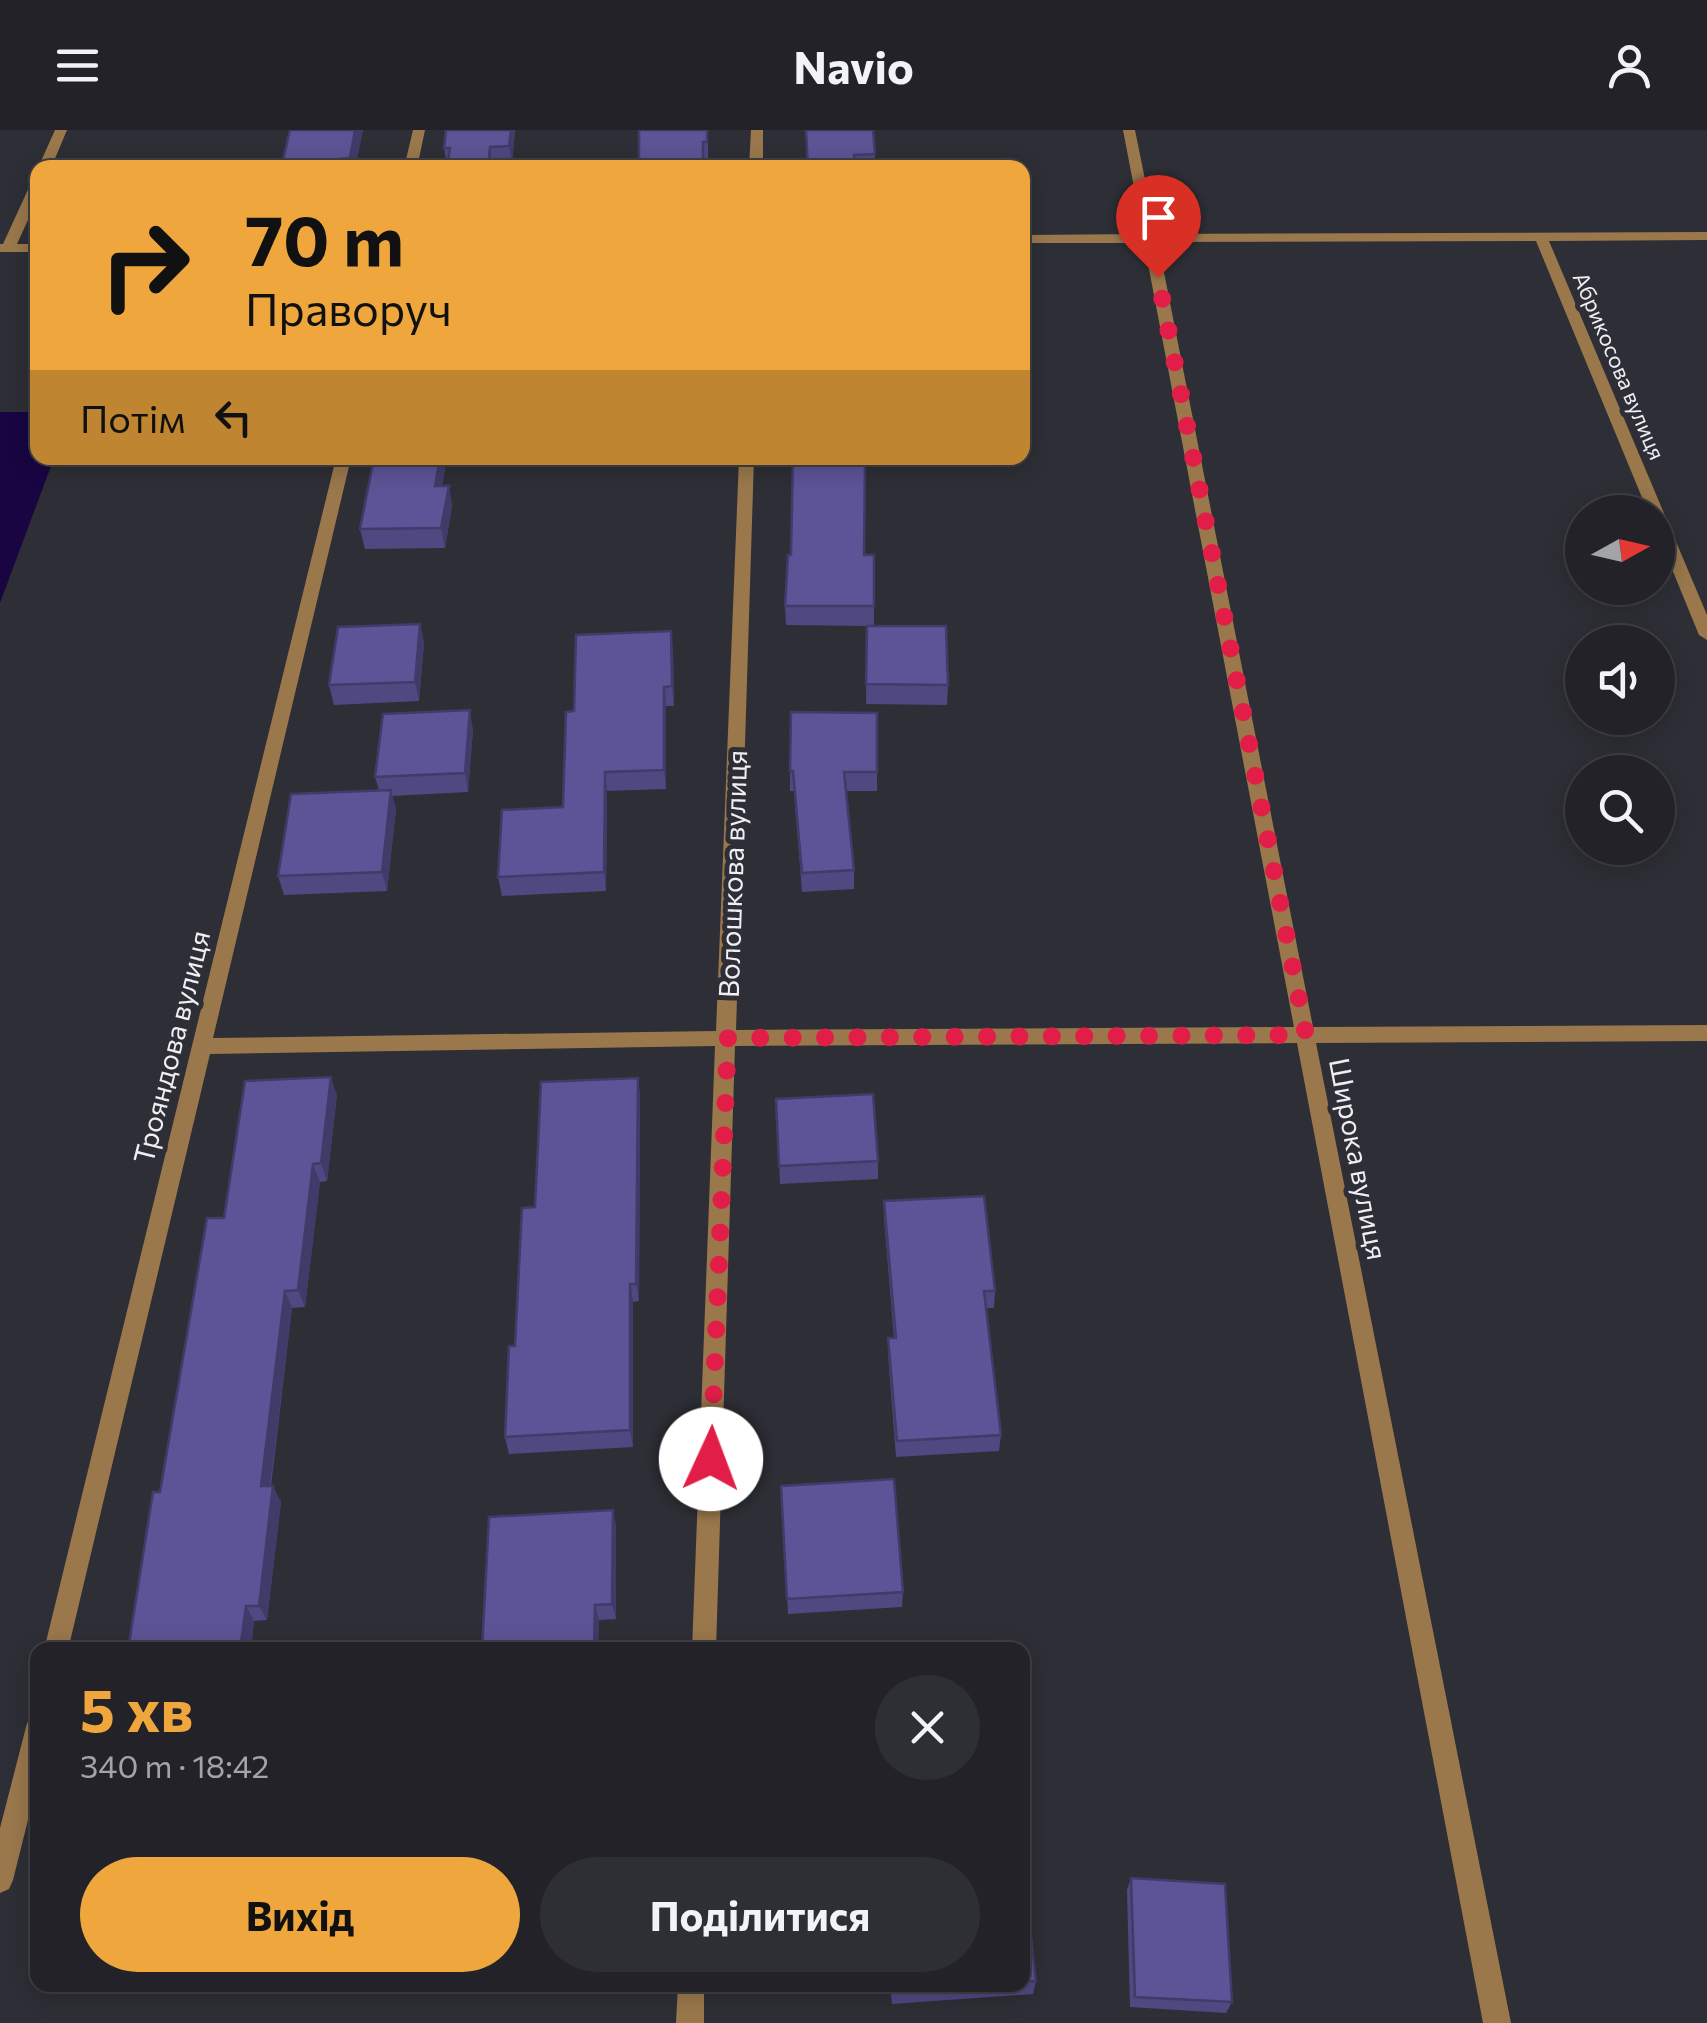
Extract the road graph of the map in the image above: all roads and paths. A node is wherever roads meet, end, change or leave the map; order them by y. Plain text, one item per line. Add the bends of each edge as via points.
1 (61, 130) edge
2 (419, 130) edge
3 (757, 130) edge
4 (1130, 130) edge
5 (48, 160) edge
6 (412, 160) edge
7 (756, 160) edge
8 (30, 198) edge
9 (1707, 236) edge
10 (1540, 237) junction
11 (1030, 239) edge
12 (1150, 239) junction
13 (4, 248) edge
14 (30, 248) edge
15 (340, 465) edge
16 (746, 465) edge
17 (1649, 495) edge
18 (1675, 558) edge
19 (1707, 635) edge
20 (1707, 1033) edge
21 (1306, 1035) junction
22 (728, 1038) junction
23 (204, 1046) junction
24 (58, 1642) edge
25 (704, 1642) edge
26 (30, 1759) edge
27 (0, 1880) edge
28 (691, 1992) edge
29 (690, 2023) edge
30 (1497, 2023) edge

1 - 5 street
2 - 6 street
3 - 7 street
4 - 12 street, Широка вулиця
8 - 13 street
9 - 10 street
10 - 12 street
10 - 17 street, Абрикосова вулиця
11 - 12 street
12 - 21 street, Широка вулиця
13 - 14 street
15 - 23 street, Трояндова вулиця
16 - 22 street, Волошкова вулиця
18 - 19 street, Абрикосова вулиця
20 - 21 street
21 - 22 street
21 - 30 street, Широка вулиця
22 - 23 street
22 - 25 street, Волошкова вулиця
23 - 24 street, Трояндова вулиця
26 - 27 street
28 - 29 street

